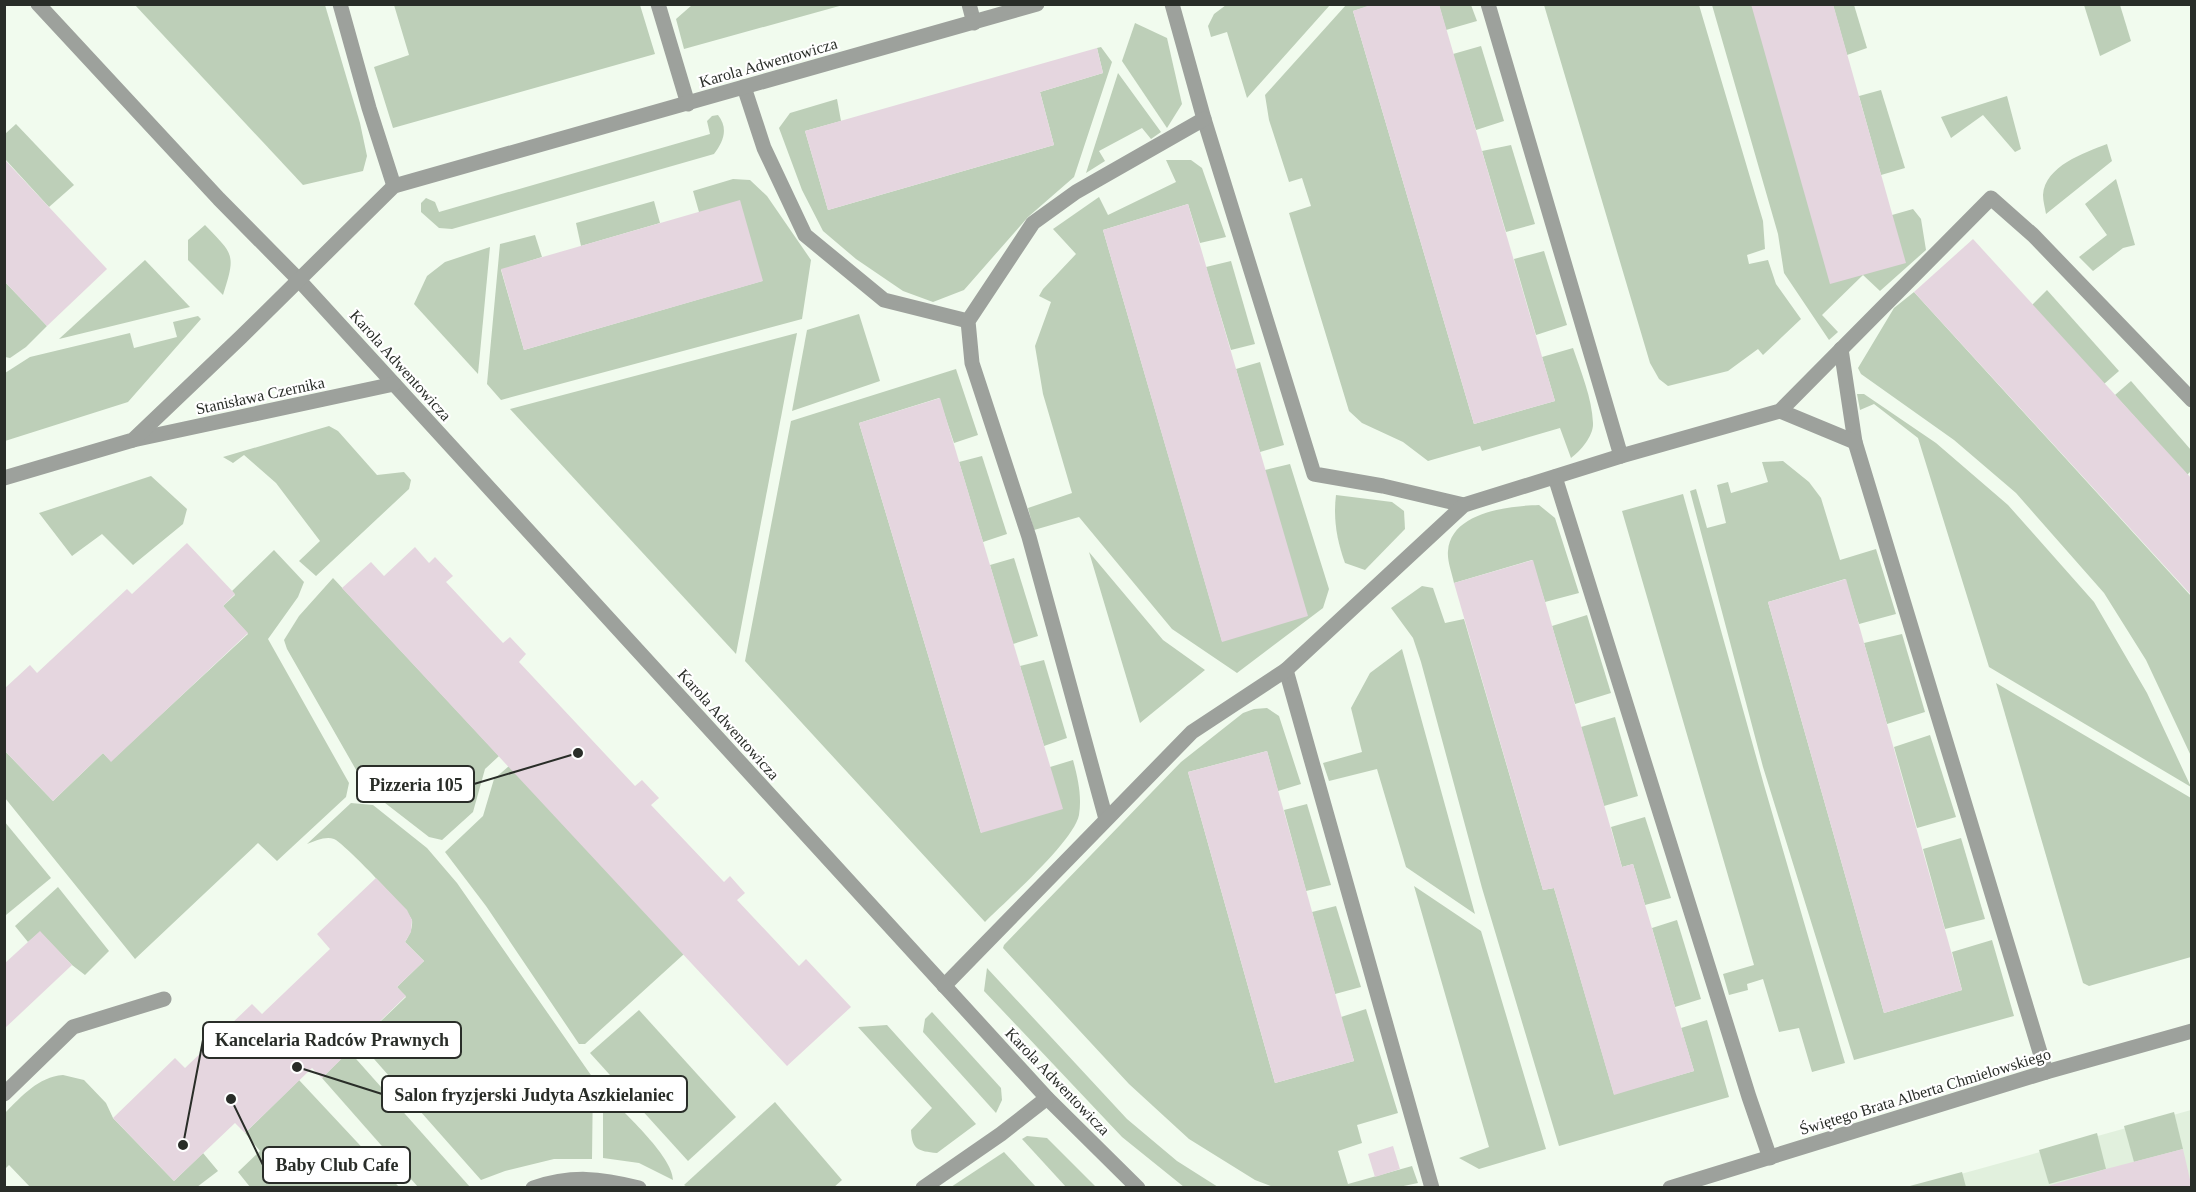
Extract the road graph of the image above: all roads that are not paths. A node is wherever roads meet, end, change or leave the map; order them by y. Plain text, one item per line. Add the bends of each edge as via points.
1 (38, 4) edge
2 (340, 4) edge
3 (658, 4) edge
4 (969, 4) edge
5 (1037, 4) edge
6 (1173, 4) edge
7 (1488, 4) edge
8 (974, 22) junction
9 (744, 87) junction
10 (687, 104) junction
11 (1204, 119) junction
12 (394, 186) junction
13 (298, 279) junction
14 (968, 321) junction
15 (1841, 349) junction
16 (394, 384) junction
17 (2192, 400) edge
18 (1780, 411) junction
19 (133, 440) junction
20 (1856, 442) junction
21 (1621, 456) junction
22 (1555, 477) junction
23 (4, 478) edge
24 (1464, 505) junction
25 (1286, 670) junction
26 (1106, 819) junction
27 (944, 986) junction
28 (164, 999) dead end
29 (2192, 1031) edge
30 (2046, 1072) junction
31 (4, 1094) edge
32 (1047, 1098) junction
33 (1770, 1158) junction
34 (1678, 1187) edge
35 (532, 1188) edge
36 (639, 1188) edge
37 (923, 1188) edge
38 (1138, 1188) edge
39 (1432, 1188) edge

1 - 13 street, Karola Adwentowicza
2 - 12 street
3 - 10 street
4 - 8 street
5 - 8 street, Karola Adwentowicza
6 - 11 street
7 - 21 street
8 - 9 street, Karola Adwentowicza
9 - 10 street, Karola Adwentowicza
9 - 14 street via 764,148 805,235 884,300
10 - 12 street, Karola Adwentowicza
11 - 14 street via 1076,192 1033,223
11 - 24 street via 1314,474
12 - 13 street, Karola Adwentowicza
13 - 16 street, Karola Adwentowicza
13 - 19 street, Stanisława Czernika
14 - 26 street via 972,363 1029,537
15 - 17 street via 1990,198 2033,235
15 - 18 street
15 - 20 street
16 - 19 street, Stanisława Czernika
16 - 27 street, Karola Adwentowicza
18 - 20 street
18 - 21 street
19 - 23 street, Stanisława Czernika
20 - 30 street
21 - 22 street
22 - 24 street
22 - 33 street
24 - 25 street
25 - 26 street via 1192,732
25 - 39 street
26 - 27 street
27 - 32 street, Karola Adwentowicza
28 - 31 street via 73,1027
29 - 30 street, Świętego Brata Alberta Chmielowskiego
30 - 33 street, Świętego Brata Alberta Chmielowskiego
32 - 37 street
32 - 38 street, Karola Adwentowicza
33 - 34 street, Świętego Brata Alberta Chmielowskiego
35 - 36 street via 552,1181 599,1178

